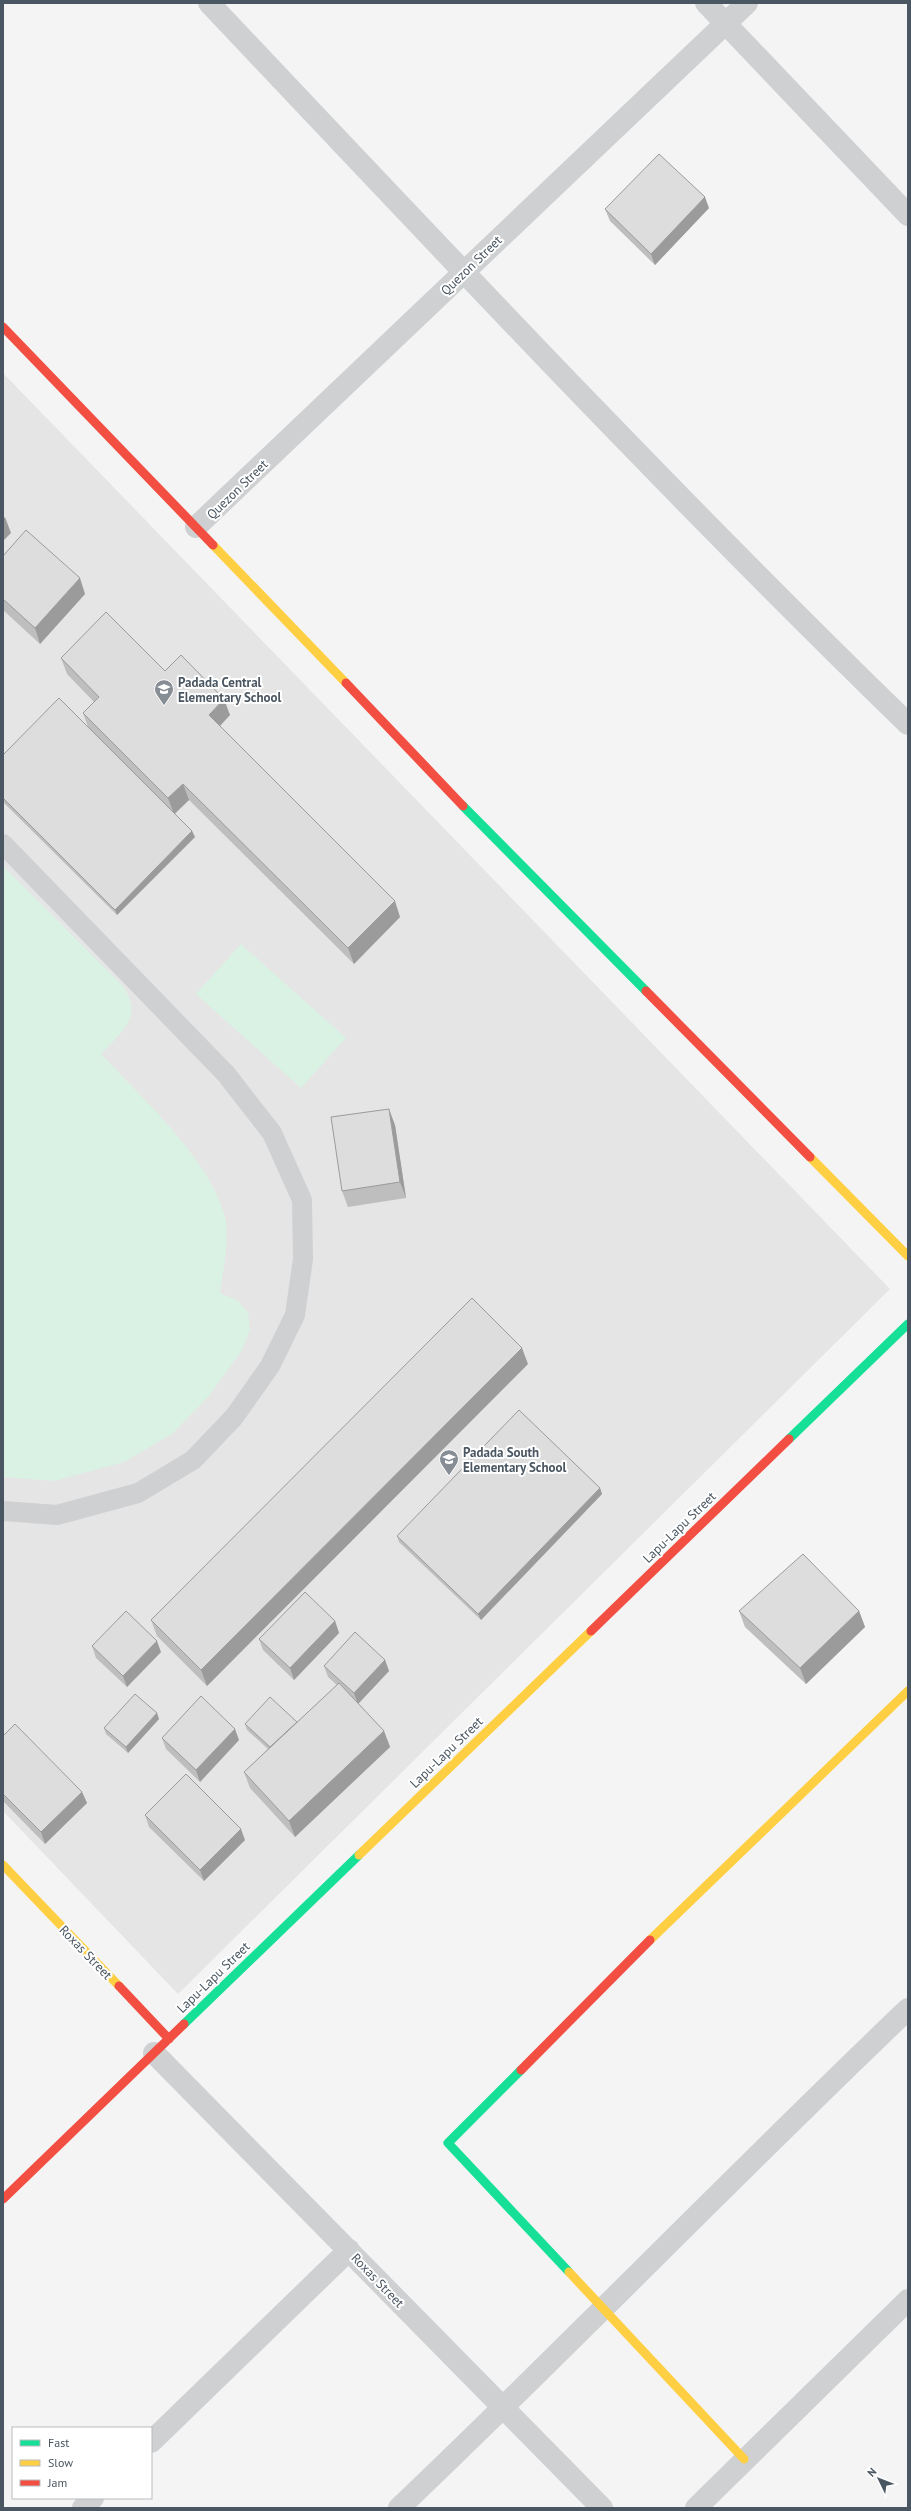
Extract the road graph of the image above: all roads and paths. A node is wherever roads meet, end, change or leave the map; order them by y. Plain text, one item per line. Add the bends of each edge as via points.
1 (209, 3) edge
2 (706, 3) edge
3 (747, 3) edge
4 (725, 24) junction
5 (908, 215) edge
6 (464, 272) junction
7 (3, 327) edge
8 (196, 527) junction
9 (908, 724) edge
10 (3, 844) edge
11 (908, 1256) edge
12 (905, 1334) edge
13 (3, 1511) edge
14 (908, 1690) edge
15 (3, 1865) edge
16 (908, 2009) edge
17 (161, 2046) junction
18 (3, 2199) edge
19 (349, 2250) junction
20 (908, 2300) edge
21 (602, 2308) junction
22 (504, 2408) junction
23 (152, 2441) edge
24 (744, 2459) junction
25 (92, 2499) edge
26 (83, 2508) edge
27 (399, 2508) edge
28 (602, 2508) edge
29 (696, 2508) edge

1 - 6 street
2 - 4 street
3 - 4 street, Quezon Street
4 - 5 street
4 - 6 street, Quezon Street
6 - 8 street, Quezon Street
6 - 9 street via 790,609
7 - 8 street
8 - 11 street via 483,826
10 - 13 lane via 221,1068 272,1133 302,1200 303,1260 295,1315 270,1366 234,1417 192,1460 138,1493 57,1515
12 - 17 street, Lapu-Lapu Street
14 - 21 street via 713,1877 448,2143
15 - 17 street, Roxas Street
16 - 21 street
17 - 18 street, Lapu-Lapu Street
17 - 19 street, Roxas Street
19 - 22 street, Roxas Street
19 - 23 street
20 - 24 street
21 - 22 street
21 - 24 street
22 - 27 street
22 - 28 street, Roxas Street
24 - 29 street
25 - 26 street

